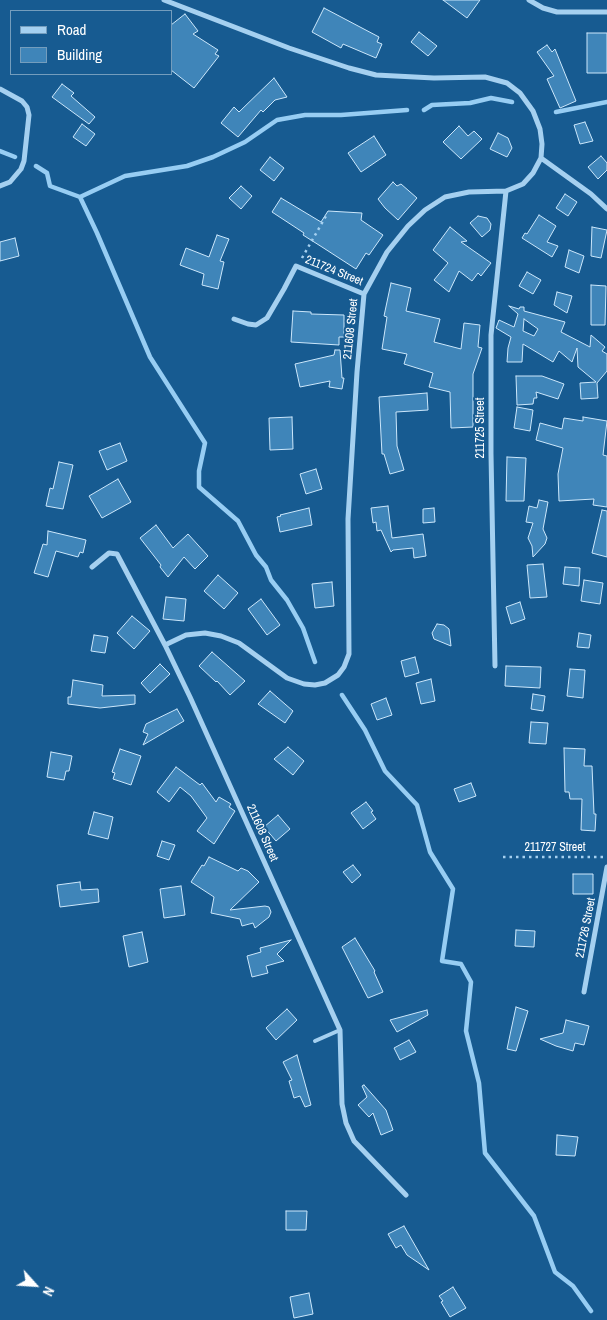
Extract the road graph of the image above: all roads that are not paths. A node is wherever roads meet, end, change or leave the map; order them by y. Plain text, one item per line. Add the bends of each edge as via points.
1 (164, 0) edge
2 (529, 0) edge
3 (607, 12) edge
4 (0, 89) edge
5 (542, 158) junction
6 (0, 186) edge
7 (506, 190) junction
8 (607, 209) edge
9 (364, 294) junction
10 (234, 319) dead end
11 (92, 567) dead end
12 (165, 645) junction
13 (495, 666) dead end
14 (607, 867) edge
15 (584, 992) dead end
16 (340, 1030) junction
17 (315, 1041) dead end
18 (406, 1195) dead end

1 - 5 street via 289,48 376,75 486,76 507,83 520,93 533,111 540,129
2 - 3 street via 557,12
4 - 6 street via 22,101 29,115 21,169 10,182
5 - 7 street, 211608 Street via 523,184
5 - 8 street
7 - 9 street, 211608 Street via 445,197 425,210 387,252
7 - 13 street, 211725 Street via 491,335
9 - 10 street, 211724 Street via 296,266 267,318 256,325
9 - 12 street, 211608 Street via 348,519 349,654 344,667 325,684 304,684 287,678 244,646 221,636 205,633 186,636
11 - 12 street, 211608 Street via 109,552 117,554
12 - 16 street, 211608 Street
14 - 15 street, 211726 Street
16 - 17 lane
16 - 18 street, 211608 Street via 342,1104 346,1123 354,1141

